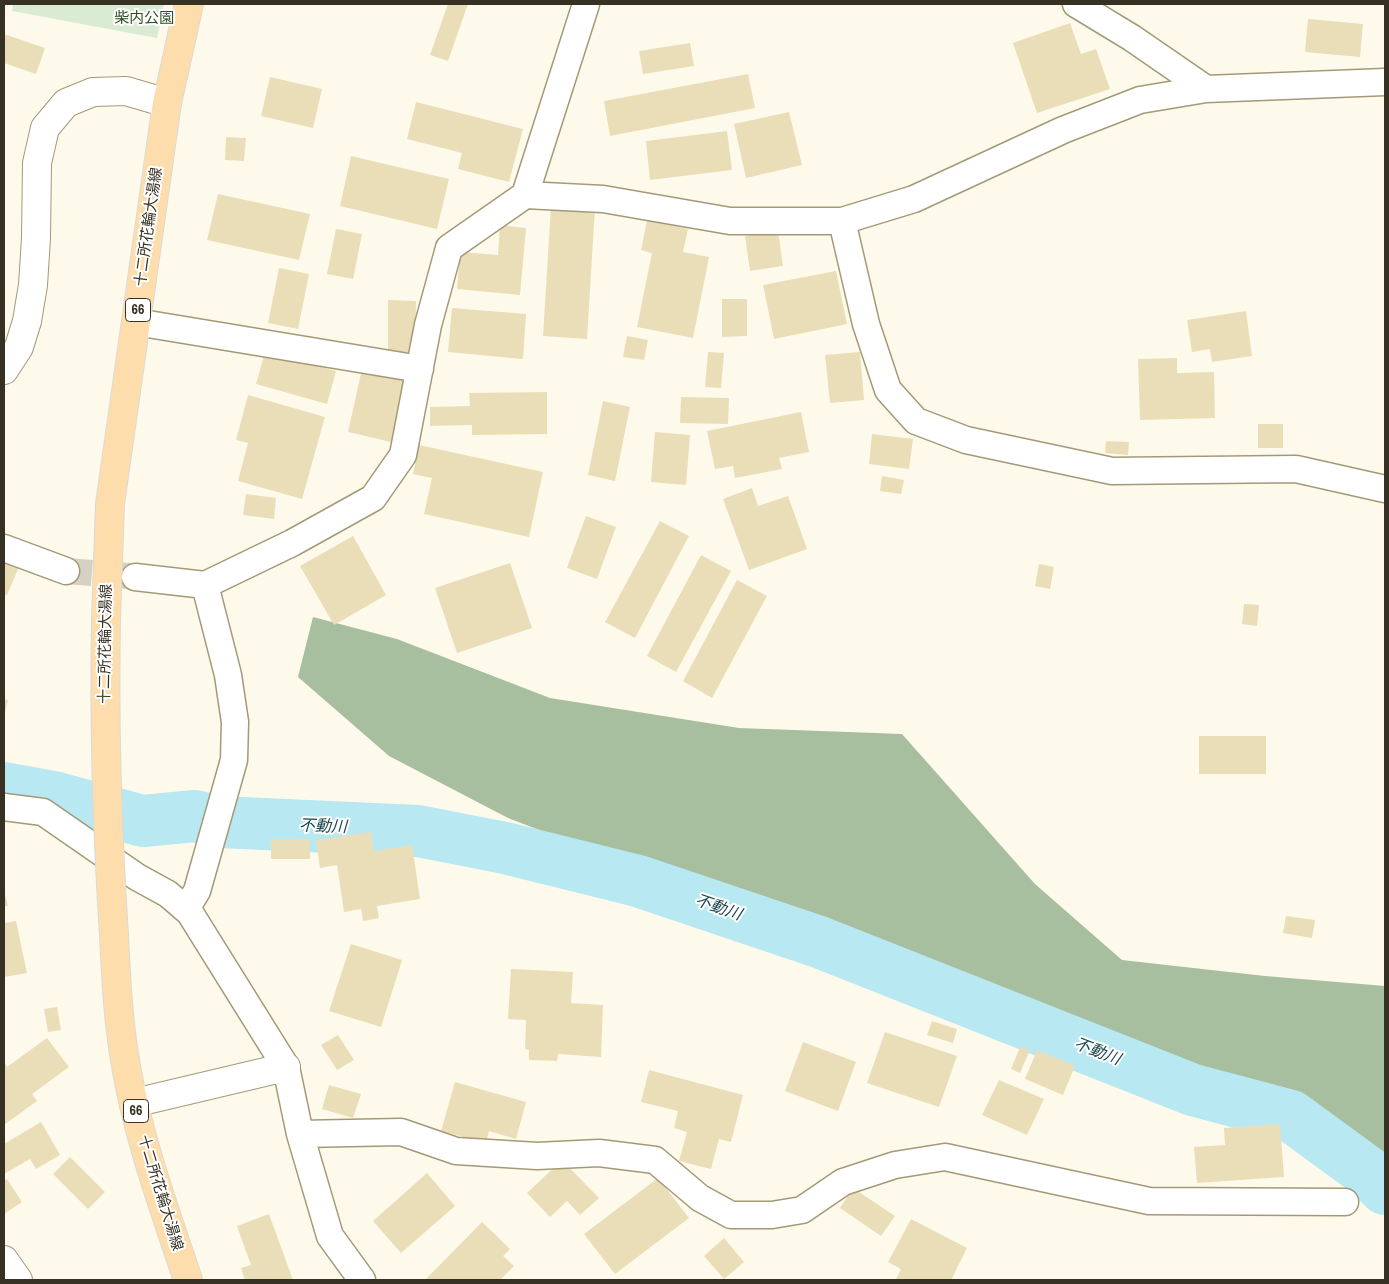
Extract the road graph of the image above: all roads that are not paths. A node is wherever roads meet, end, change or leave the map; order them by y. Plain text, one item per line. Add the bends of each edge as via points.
1 (189, 4) edge
2 (586, 4) edge
3 (1076, 4) edge
4 (1385, 82) edge
5 (1206, 89) junction
6 (167, 103) junction
7 (525, 195) junction
8 (842, 221) junction
9 (136, 322) junction
10 (420, 369) junction
11 (4, 370) edge
12 (1385, 489) edge
13 (4, 548) edge
14 (66, 571) tunnel mouth
15 (135, 577) tunnel mouth
16 (205, 585) junction
17 (4, 807) edge
18 (186, 910) junction
19 (286, 1067) junction
20 (134, 1103) junction
21 (300, 1134) junction
22 (1344, 1202) dead end
23 (4, 1260) edge
24 (18, 1280) edge
25 (188, 1280) edge
26 (362, 1280) edge

1 - 6 main road, 十二所花輪大湯線 / 66
2 - 7 street
3 - 5 street
4 - 5 street
5 - 8 street via 1140,100 1063,130 914,199
6 - 9 main road, 十二所花輪大湯線 / 66
6 - 11 street via 126,91 93,92 66,103 45,128 37,163 33,285 19,346
7 - 8 street via 603,199 730,221
7 - 10 street via 449,248
8 - 12 street via 866,324 888,390 916,421 966,440 1112,471 1296,469
9 - 10 street
9 - 20 main road, 十二所花輪大湯線 / 66, bridge via 110,504 105,702 107,815 117,995
10 - 16 street via 403,455 372,498 292,543
13 - 14 street
15 - 16 street
16 - 18 street via 228,676 235,722 234,760 196,891
17 - 18 street via 43,812 137,877 168,894
18 - 19 street
19 - 20 street
19 - 21 street
20 - 25 main road, 十二所花輪大湯線 / 66
21 - 22 street via 402,1132 456,1151 536,1156 599,1153 655,1160 700,1198 731,1216 772,1216 802,1210 843,1182 895,1164 945,1157 1149,1201
21 - 26 street via 330,1236
23 - 24 street

